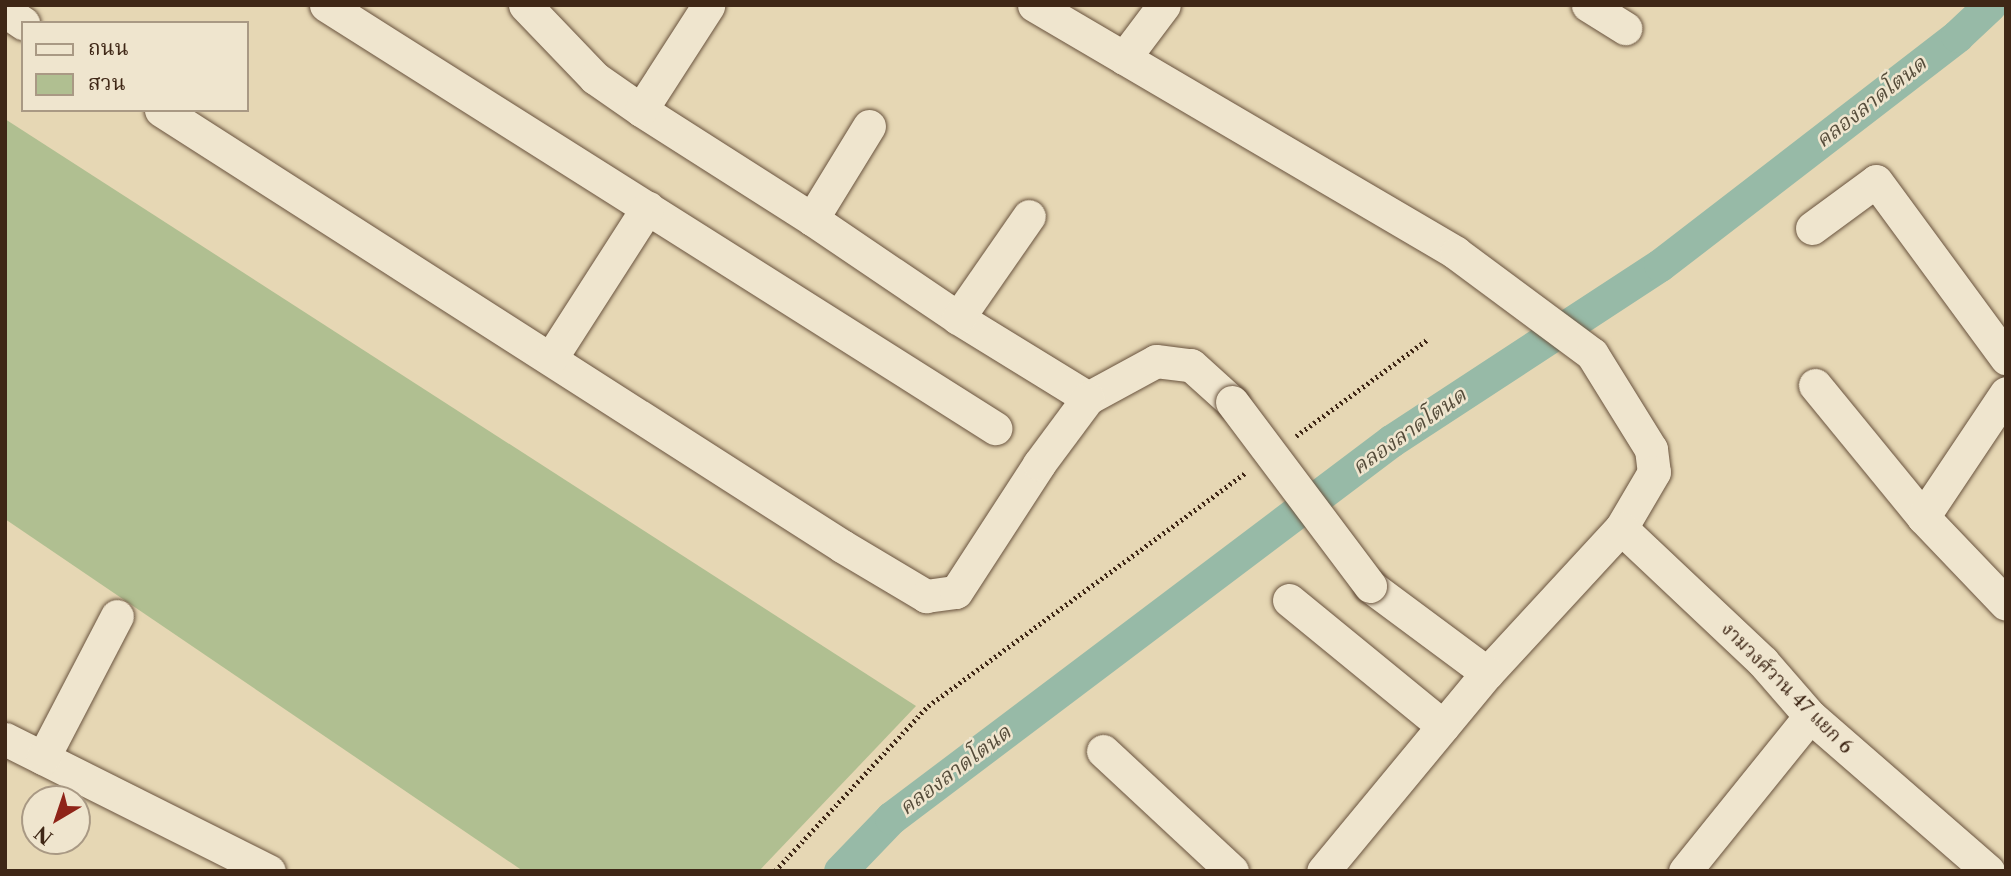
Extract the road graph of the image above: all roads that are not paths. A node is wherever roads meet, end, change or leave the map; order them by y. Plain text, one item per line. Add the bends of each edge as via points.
1 (326, 5) edge
2 (1034, 5) edge
3 (1164, 5) edge
4 (1588, 5) edge
5 (526, 6) edge
6 (708, 6) edge
7 (5, 11) edge
8 (21, 22) edge
9 (1625, 28) dead end
10 (1124, 58) junction
11 (640, 110) junction
12 (164, 112) edge
13 (869, 126) dead end
14 (648, 207) junction
15 (1029, 216) dead end
16 (812, 219) junction
17 (1812, 228) dead end
18 (958, 318) junction
19 (551, 358) junction
20 (2006, 358) edge
21 (1815, 385) dead end
22 (2006, 393) edge
23 (1087, 398) junction
24 (995, 428) dead end
25 (1923, 517) junction
26 (1621, 528) junction
27 (1289, 600) dead end
28 (2006, 604) edge
29 (117, 616) dead end
30 (1487, 673) junction
31 (1810, 716) junction
32 (1443, 726) junction
33 (5, 739) edge
34 (1102, 751) dead end
35 (43, 758) junction
36 (269, 871) edge
37 (1231, 871) edge
38 (1323, 871) edge
39 (1685, 871) edge
40 (1988, 871) edge

1 - 14 street
2 - 10 street
3 - 10 street
4 - 9 street
5 - 11 street via 595,78
6 - 11 street
7 - 8 street
10 - 26 street via 1455,253 1592,354 1651,449 1654,472
11 - 16 street
12 - 19 street
13 - 16 street
14 - 19 street
14 - 24 street
15 - 18 street
16 - 18 street
17 - 20 street via 1876,181
18 - 23 street
19 - 23 street via 926,596 956,592
21 - 25 street
22 - 25 street
23 - 30 street, bridge via 1156,361 1191,365 1232,402 1370,586
25 - 28 street
26 - 30 street
26 - 31 street, งามวงศ์วาน 47 แยก 6 via 1763,663
27 - 32 street
29 - 35 street
30 - 32 street
31 - 39 street
31 - 40 street, งามวงศ์วาน 47 แยก 6
32 - 38 street
33 - 35 street
34 - 37 street
35 - 36 street

